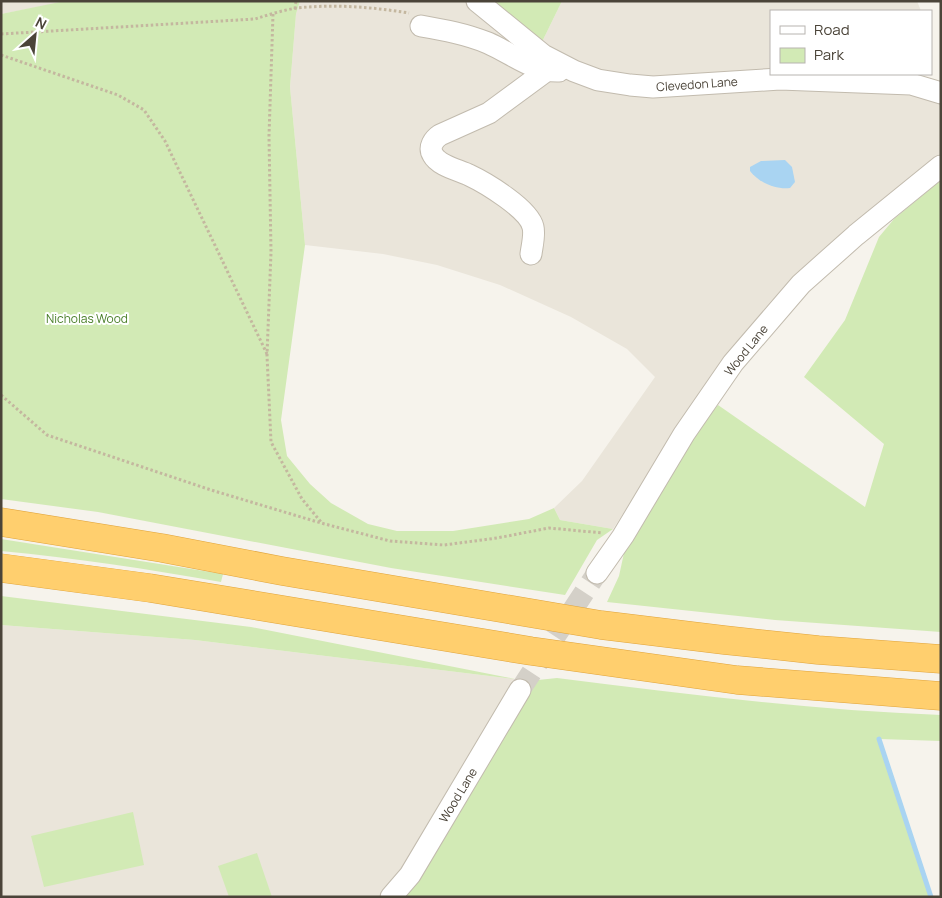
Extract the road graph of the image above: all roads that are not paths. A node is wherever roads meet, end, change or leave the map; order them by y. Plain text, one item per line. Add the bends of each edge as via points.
1 (477, 1) edge
2 (421, 26) dead end
3 (546, 71) junction
4 (574, 71) junction
5 (941, 94) edge
6 (941, 166) edge
7 (531, 254) dead end
8 (1, 522) edge
9 (1, 568) edge
10 (597, 573) tunnel mouth
11 (941, 658) edge
12 (520, 690) tunnel mouth
13 (941, 696) edge
14 (391, 897) edge

1 - 4 street, Clevedon Lane via 543,55
2 - 3 street via 463,34 488,43
3 - 4 street
3 - 7 street via 489,113 435,138 431,149 438,160 478,180 527,215 534,228
4 - 5 street, Clevedon Lane via 598,80 653,87 780,79 911,84
6 - 10 street, Wood Lane via 856,234 794,291 733,363 684,434
8 - 11 highway via 601,625 818,650
9 - 13 highway via 150,588 531,651 737,680
12 - 14 street, Wood Lane via 410,875

